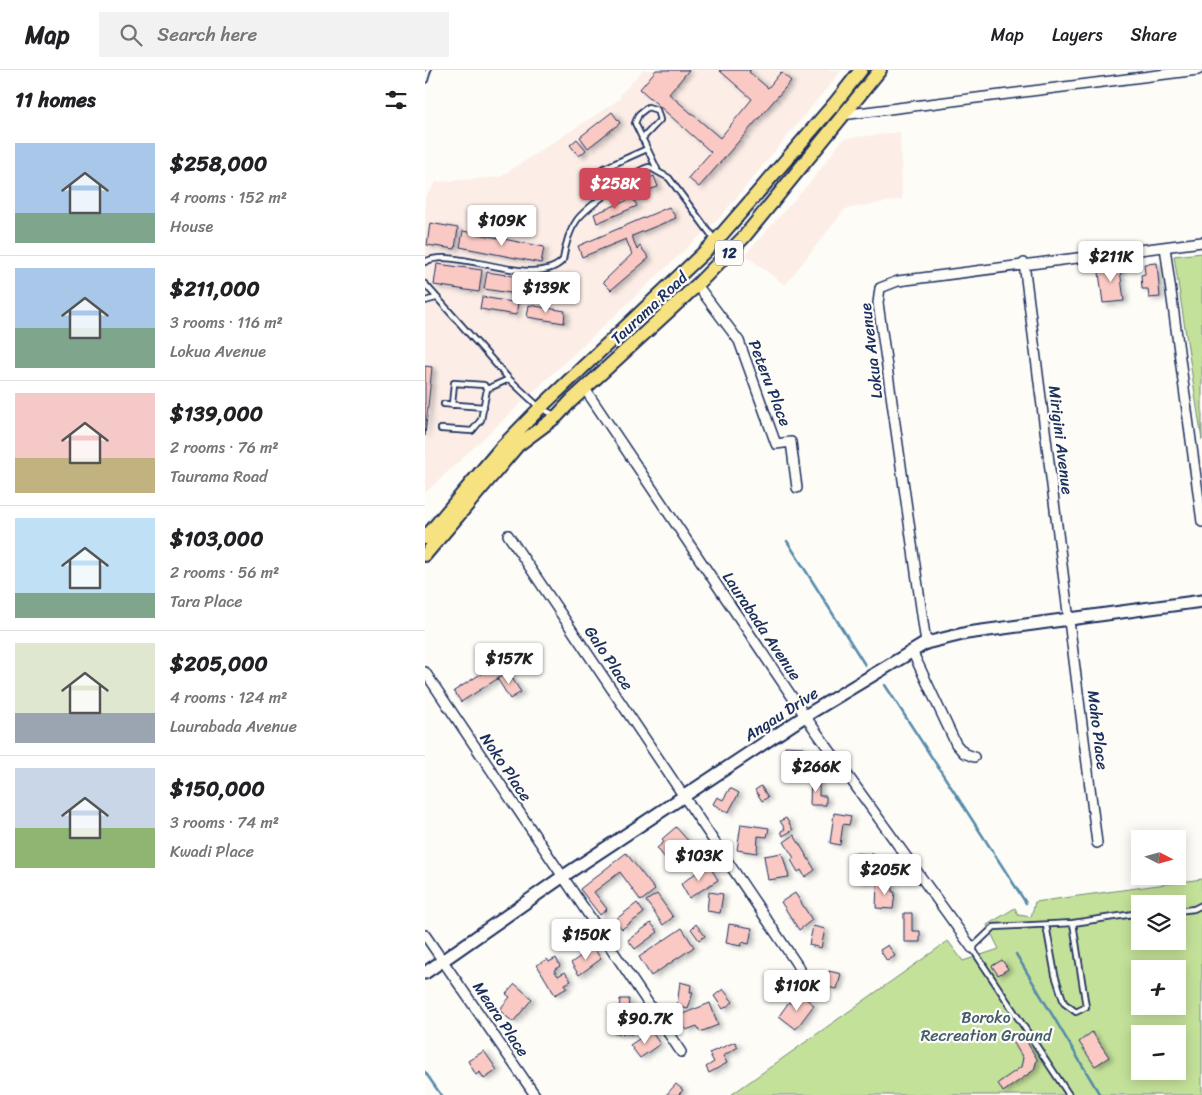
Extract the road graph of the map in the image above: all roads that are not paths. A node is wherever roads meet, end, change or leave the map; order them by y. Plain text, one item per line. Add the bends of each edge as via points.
1 (428, 70) edge
2 (861, 70) edge
3 (880, 70) edge
4 (1198, 70) edge
5 (425, 80) edge
6 (842, 115) junction
7 (642, 139) junction
8 (647, 149) junction
9 (600, 170) dead end
10 (658, 170) junction
11 (716, 241) junction
12 (1202, 242) edge
13 (1165, 247) junction
14 (425, 262) edge
15 (1024, 264) junction
16 (425, 284) edge
17 (697, 286) junction
18 (436, 298) junction
19 (425, 301) edge
20 (509, 379) junction
21 (487, 389) junction
22 (585, 389) junction
23 (444, 404) dead end
24 (452, 404) junction
25 (484, 407) junction
26 (540, 408) junction
27 (557, 416) junction
28 (441, 429) dead end
29 (797, 488) dead end
30 (1202, 522) edge
31 (508, 535) dead end
32 (425, 538) edge
33 (425, 555) edge
34 (1202, 601) edge
35 (1069, 620) junction
36 (926, 644) junction
37 (912, 651) junction
38 (425, 672) edge
39 (805, 716) junction
40 (974, 756) dead end
41 (684, 798) junction
42 (1097, 843) dead end
43 (562, 878) junction
44 (1202, 905) edge
45 (1186, 910) edge
46 (1131, 914) edge
47 (1073, 923) junction
48 (1046, 925) junction
49 (425, 935) edge
50 (972, 948) junction
51 (442, 960) junction
52 (800, 970) dead end
53 (425, 973) edge
54 (681, 1052) dead end
55 (535, 1095) edge
56 (1069, 1095) edge

1 - 5 lane
2 - 11 main road, Taurama Road / 12
3 - 6 main road, Taurama Road / 12
4 - 6 street
6 - 17 main road, Taurama Road / 12 via 744,238
7 - 7 lane via 660,120 657,110 648,107 639,114 635,123
7 - 8 lane
8 - 9 lane
8 - 10 lane
10 - 11 lane via 669,178
10 - 14 lane via 649,167 636,172 578,218 566,243 563,260 549,270 532,271 447,259
11 - 26 main road, Taurama Road / 12
12 - 13 street, Lokua Avenue
13 - 15 street, Lokua Avenue
13 - 30 street
15 - 35 street, Mirigini Avenue
15 - 36 street, Lokua Avenue via 898,280 880,288 878,303
16 - 18 lane
17 - 22 main road, Taurama Road / 12
17 - 29 street, Peteru Place via 739,341 777,444 791,442
18 - 19 lane
18 - 20 lane
20 - 21 lane
20 - 26 lane
21 - 24 lane via 484,385 454,383
21 - 25 lane
22 - 27 main road, Taurama Road / 12
22 - 39 street, Laurabada Avenue
23 - 24 lane
24 - 25 lane
25 - 28 lane via 481,420 472,431
26 - 27 lane
26 - 32 main road, Taurama Road / 12 via 501,448
27 - 33 main road, Taurama Road / 12 via 518,445
31 - 41 street, Galo Place
34 - 35 street, Angau Drive
35 - 36 street, Angau Drive via 967,633
35 - 42 street, Maho Place
36 - 37 street, Angau Drive
37 - 39 street, Angau Drive
37 - 40 street via 956,744 964,753
38 - 43 street, Noko Place
39 - 41 street, Angau Drive
39 - 50 street, Laurabada Avenue
41 - 43 street, Angau Drive
41 - 52 street, Galo Place
43 - 51 street, Angau Drive
43 - 54 street, Noko Place
44 - 45 lane
46 - 47 lane
47 - 48 lane
47 - 48 lane via 1086,1007 1076,1012 1064,1003
48 - 50 lane via 994,927
49 - 51 street, Meara Place
50 - 56 lane
51 - 53 street, Angau Drive
51 - 55 street, Meara Place

